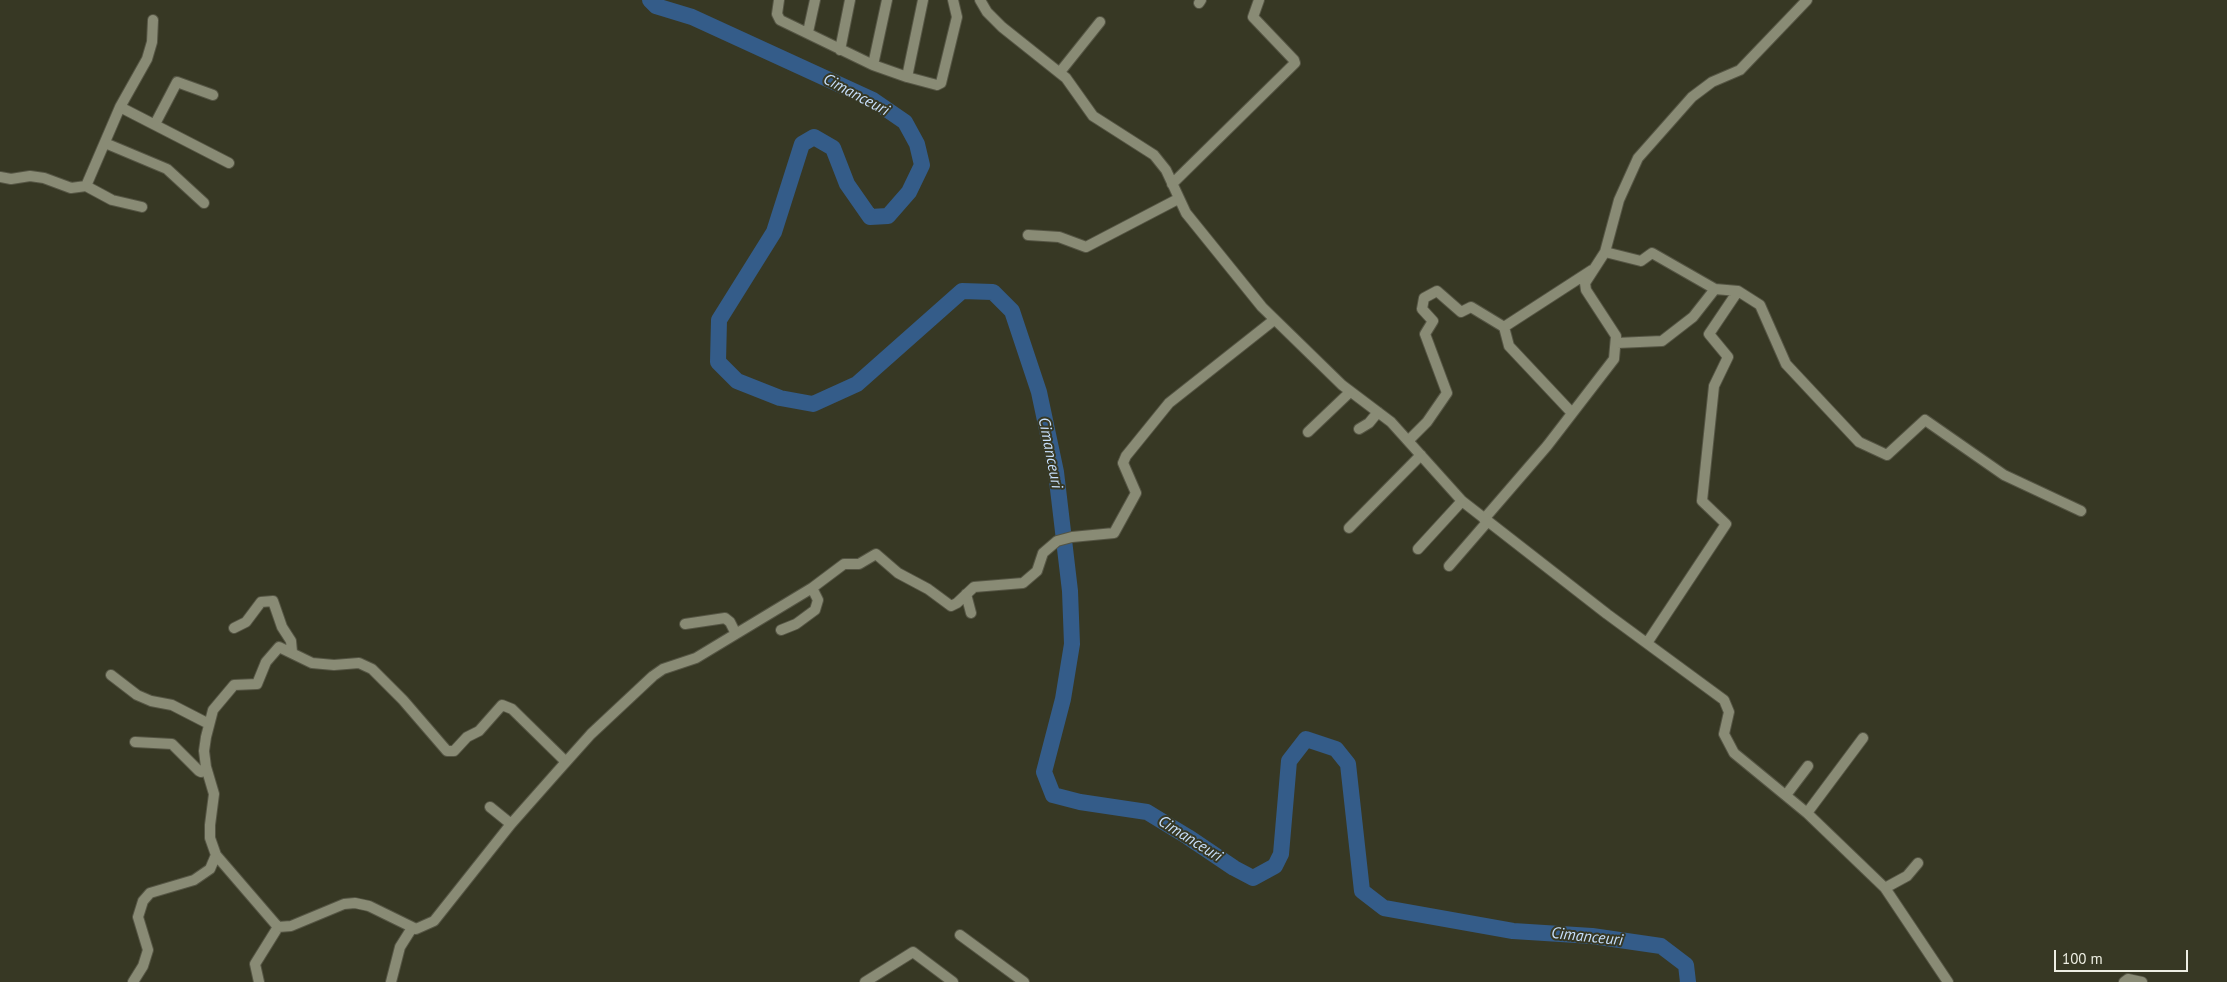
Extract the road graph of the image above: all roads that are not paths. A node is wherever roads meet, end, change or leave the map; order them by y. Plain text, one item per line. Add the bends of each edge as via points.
1 (779, 0) edge
2 (815, 0) edge
3 (850, 0) edge
4 (887, 0) edge
5 (923, 0) edge
6 (953, 0) edge
7 (980, 0) edge
8 (1259, 0) edge
9 (1807, 0) edge
10 (153, 20) dead end
11 (1100, 22) dead end
12 (808, 32) junction
13 (840, 50) junction
14 (873, 65) junction
15 (1060, 72) junction
16 (907, 77) junction
17 (213, 95) dead end
18 (120, 107) junction
19 (155, 124) junction
20 (105, 143) junction
21 (229, 163) dead end
22 (0, 177) edge
23 (1172, 184) junction
24 (86, 186) junction
25 (1178, 199) junction
26 (204, 203) dead end
27 (142, 207) dead end
28 (1028, 235) dead end
29 (1605, 252) junction
30 (1596, 268) junction
31 (1715, 289) junction
32 (1738, 291) junction
33 (1274, 320) junction
34 (1504, 327) junction
35 (1617, 343) junction
36 (1350, 392) junction
37 (1378, 412) junction
38 (1572, 413) junction
39 (1359, 429) dead end
40 (1308, 432) dead end
41 (1409, 440) junction
42 (1421, 455) junction
43 (1462, 501) junction
44 (2081, 511) dead end
45 (1486, 520) junction
46 (1349, 528) dead end
47 (1418, 548) dead end
48 (1449, 566) dead end
49 (812, 588) junction
50 (966, 594) junction
51 (971, 613) dead end
52 (685, 624) dead end
53 (234, 628) dead end
54 (781, 630) dead end
55 (735, 632) junction
56 (1647, 643) junction
57 (292, 652) junction
58 (111, 675) dead end
59 (209, 724) junction
60 (1863, 738) dead end
61 (135, 742) dead end
62 (566, 762) junction
63 (1808, 766) dead end
64 (206, 767) junction
65 (1786, 795) junction
66 (490, 807) dead end
67 (1807, 813) junction
68 (511, 824) junction
69 (216, 854) junction
70 (1918, 863) dead end
71 (1885, 888) junction
72 (278, 927) junction
73 (412, 928) junction
74 (960, 935) dead end
75 (875, 976) junction
76 (133, 982) edge
77 (259, 982) edge
78 (391, 982) edge
79 (865, 982) edge
80 (884, 982) edge
81 (953, 982) edge
82 (1024, 982) edge
83 (1948, 982) edge
84 (2124, 982) edge
85 (2142, 982) edge

1 - 12 street via 778,19
2 - 12 street
3 - 13 street
4 - 14 street
5 - 16 street
6 - 16 street via 957,17 941,83 937,85
7 - 15 street via 986,12 1002,28
8 - 23 street via 1253,17 1294,60 1294,64
9 - 29 street via 1740,70 1712,82 1692,97 1638,158 1619,200
10 - 18 street via 147,59
11 - 15 street
12 - 13 street
13 - 14 street
14 - 16 street
15 - 23 street via 1093,116 1154,155
17 - 19 street via 177,82
18 - 19 street
18 - 20 street
19 - 21 street
20 - 24 street
20 - 26 street via 167,169
22 - 24 street via 30,176 71,188
23 - 25 street
24 - 27 street via 112,200
25 - 28 street via 1086,248 1059,237
25 - 33 street via 1200,232
29 - 30 street
29 - 31 street via 1641,261 1652,253
30 - 34 street
30 - 35 street via 1586,280 1586,290 1616,336
31 - 32 street
31 - 35 street via 1692,317 1662,341
32 - 44 street via 1760,305 1786,364 1859,442 1887,454 1925,420 2004,475
32 - 56 street via 1709,334 1728,357 1714,386 1702,501 1726,524
33 - 36 street
33 - 50 street via 1169,403 1126,456 1123,463 1136,493 1114,533 1057,541 1043,553 1037,570 1023,583 974,587
34 - 38 street via 1509,346
34 - 41 street via 1471,307 1461,312 1437,291 1424,298 1422,309 1433,321 1425,334 1447,393 1427,422
35 - 38 street via 1614,358
36 - 37 street
36 - 40 street
37 - 39 street
37 - 41 street
38 - 45 street
41 - 42 street
42 - 43 street
42 - 46 street
43 - 45 street
43 - 47 street
45 - 48 street
45 - 56 street
49 - 50 street via 840,566 851,562 859,564 876,554 898,573 928,589 947,605 955,604
49 - 54 street via 818,600 815,610
49 - 55 street
50 - 51 street
52 - 55 street via 724,618
53 - 57 street via 246,622 261,602 272,601 291,641
55 - 62 street via 696,658 663,669 653,676
56 - 65 street via 1724,700 1730,712 1724,734 1727,743 1734,753
57 - 59 street via 279,647 266,662 257,684 234,685 213,710
57 - 62 street via 320,665 358,663 372,669 404,700 447,751 454,751 467,737 479,731 502,705 512,709
58 - 59 street via 137,695 172,705
59 - 64 street via 204,751
60 - 67 street
61 - 64 street via 172,744 199,771
62 - 68 street
63 - 65 street
64 - 69 street via 214,794 210,838
65 - 67 street
66 - 68 street
67 - 71 street
68 - 73 street via 434,921 424,927
69 - 72 street
69 - 76 street via 210,869 194,880 150,892 143,901 138,917 148,950
70 - 71 street via 1907,876
71 - 83 street
72 - 73 street via 291,926 355,902
72 - 77 street via 255,964
73 - 78 street via 400,948
74 - 82 street
75 - 79 street
75 - 80 street
75 - 81 street via 913,952
84 - 85 street via 2128,979

